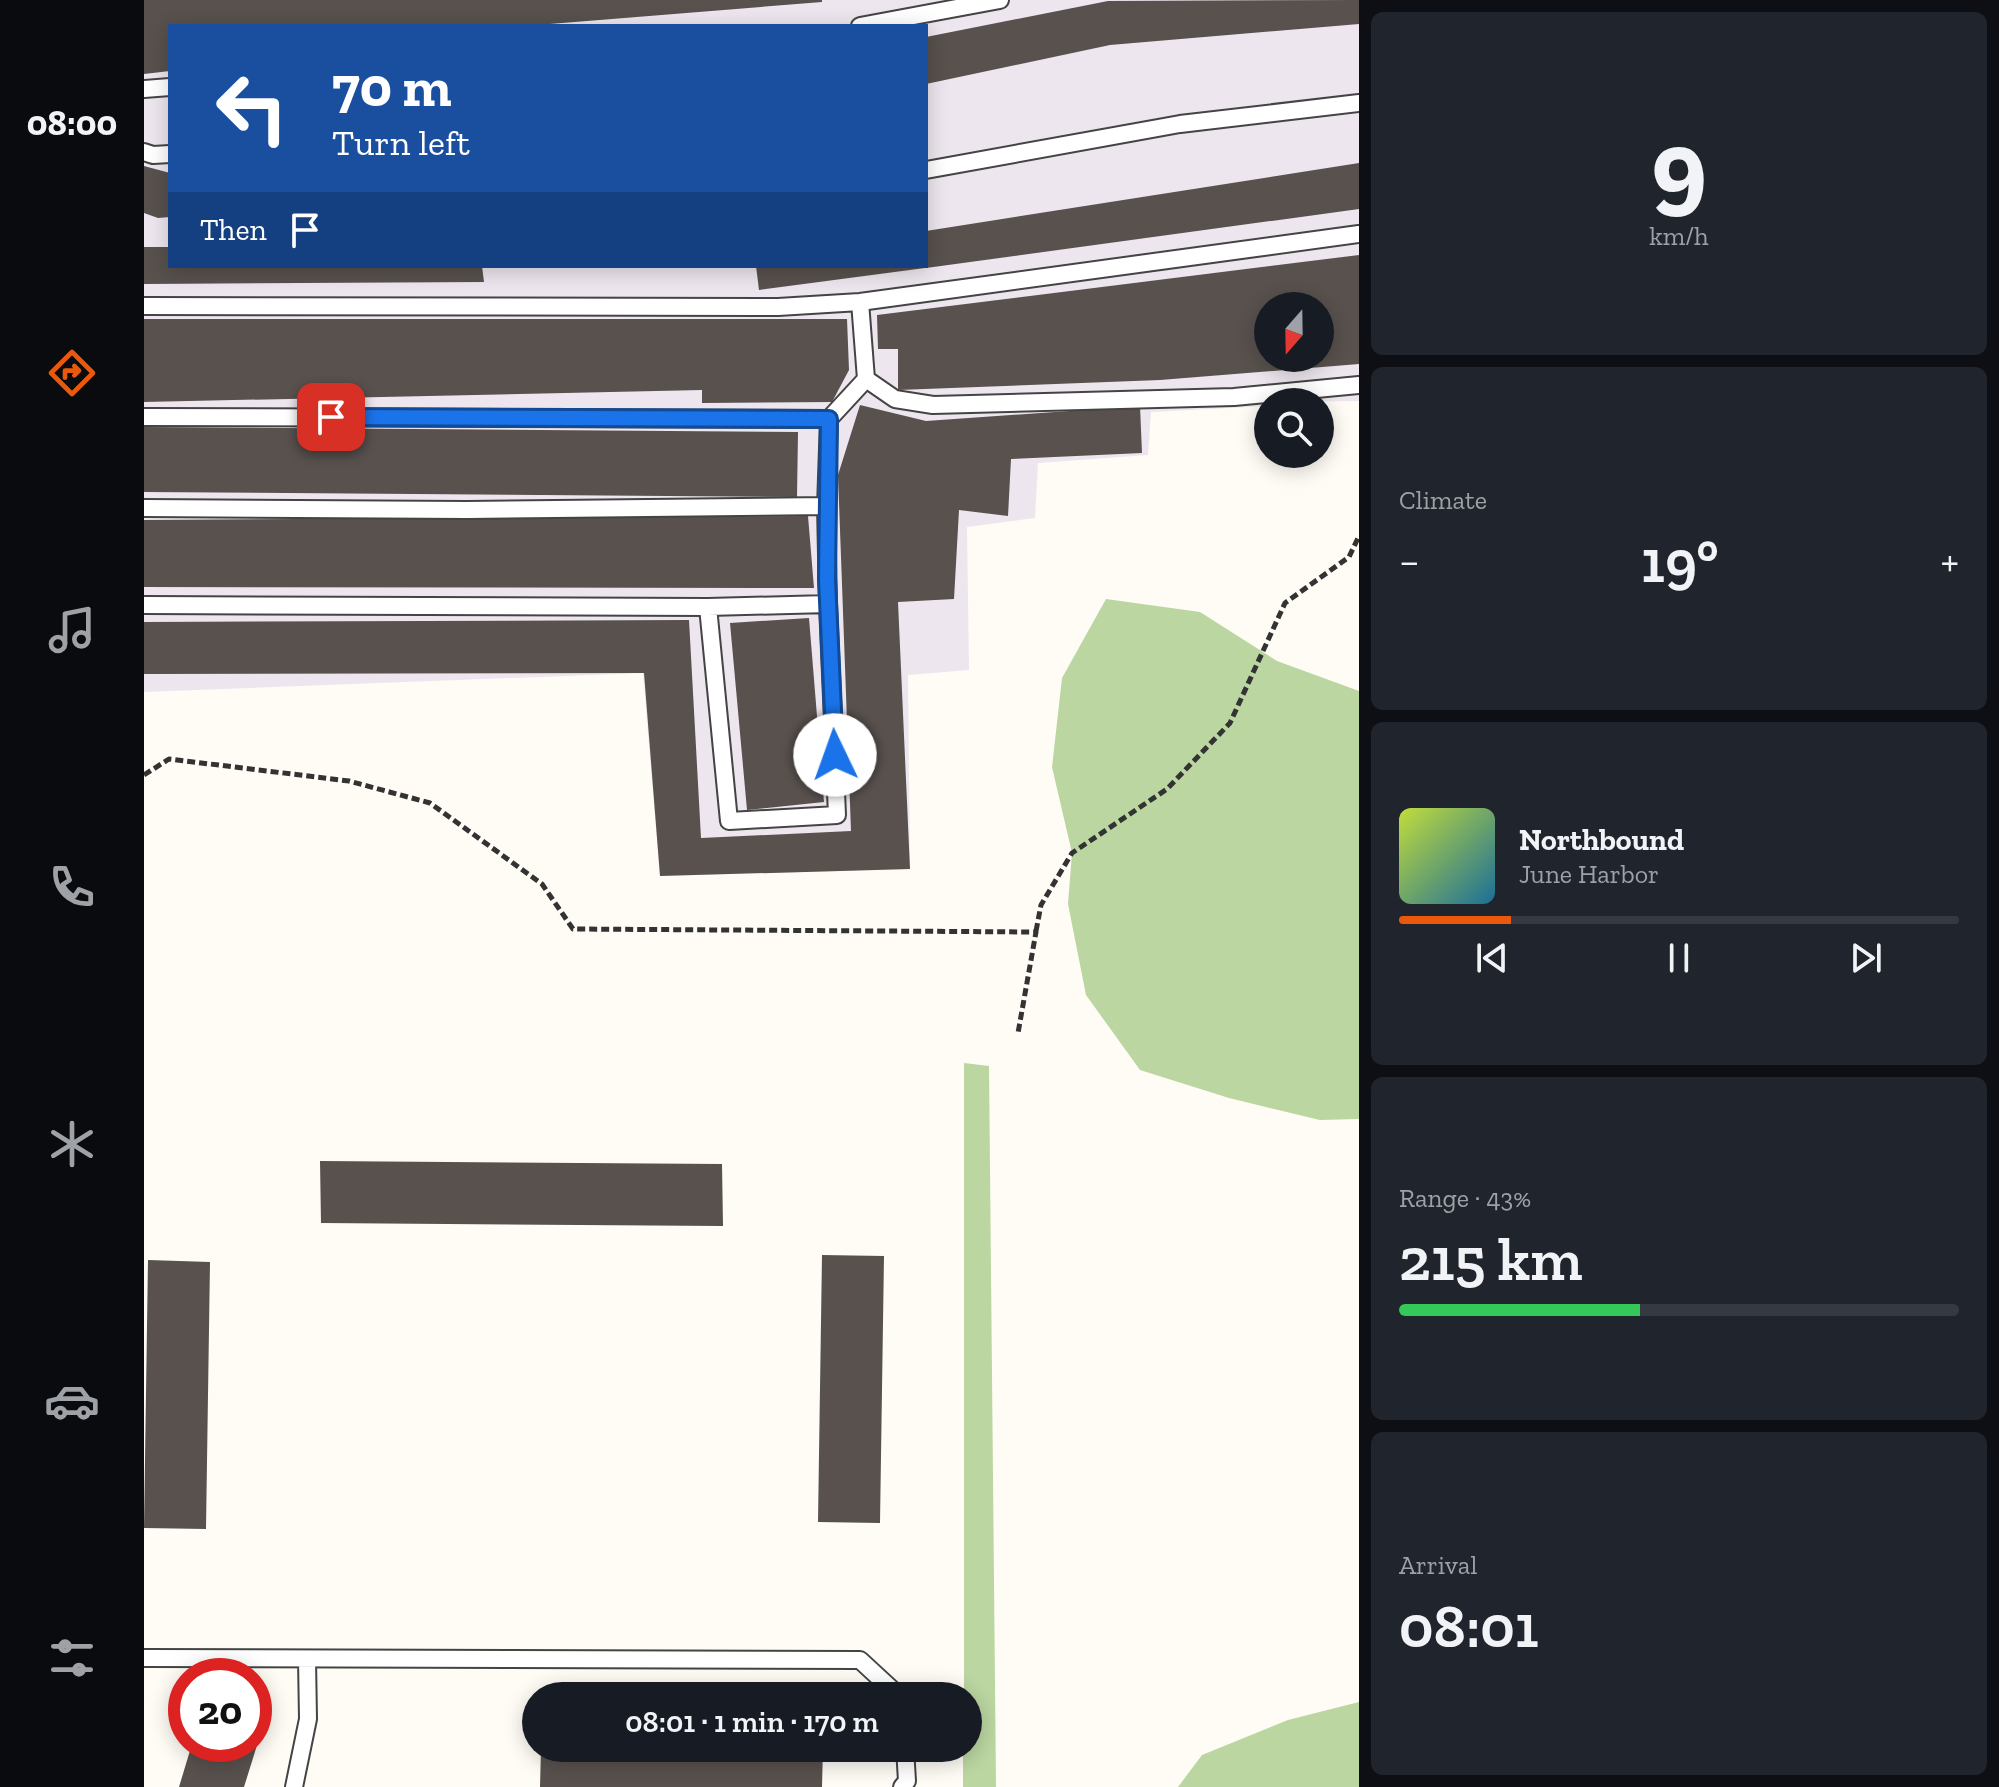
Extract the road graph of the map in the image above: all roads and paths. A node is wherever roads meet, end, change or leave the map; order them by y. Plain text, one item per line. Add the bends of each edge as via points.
1 (1000, 0) edge
2 (871, 24) edge
3 (168, 87) edge
4 (144, 89) edge
5 (1359, 103) edge
6 (144, 152) edge
7 (168, 154) edge
8 (928, 170) edge
9 (1359, 234) edge
10 (860, 302) junction
11 (144, 306) edge
12 (866, 379) junction
13 (1359, 385) edge
14 (144, 417) edge
15 (829, 419) junction
16 (826, 506) junction
17 (144, 508) edge
18 (1359, 536) edge
19 (828, 604) junction
20 (144, 605) edge
21 (708, 607) junction
22 (144, 775) edge
23 (1036, 932) junction
24 (1018, 1033) dead end
25 (144, 1658) edge
26 (307, 1659) junction
27 (884, 1682) edge
28 (906, 1762) edge
29 (294, 1787) edge
30 (902, 1787) edge

1 - 2 lane
3 - 4 lane
5 - 8 lane via 1180,124
6 - 7 lane
9 - 10 lane
10 - 11 lane via 778,307
10 - 12 lane
12 - 13 lane via 895,399 933,405 1234,397
12 - 15 lane
14 - 15 lane
15 - 16 lane
16 - 17 lane
16 - 19 lane
18 - 23 path via 1349,557 1285,603 1230,723 1167,789 1072,853 1041,905
19 - 21 lane
19 - 21 lane via 837,815 729,821
20 - 21 lane
22 - 23 path via 169,759 349,781 430,803 542,884 573,929
23 - 24 path
25 - 26 lane
26 - 27 lane via 860,1660
26 - 29 lane via 308,1719
28 - 30 lane via 907,1781

